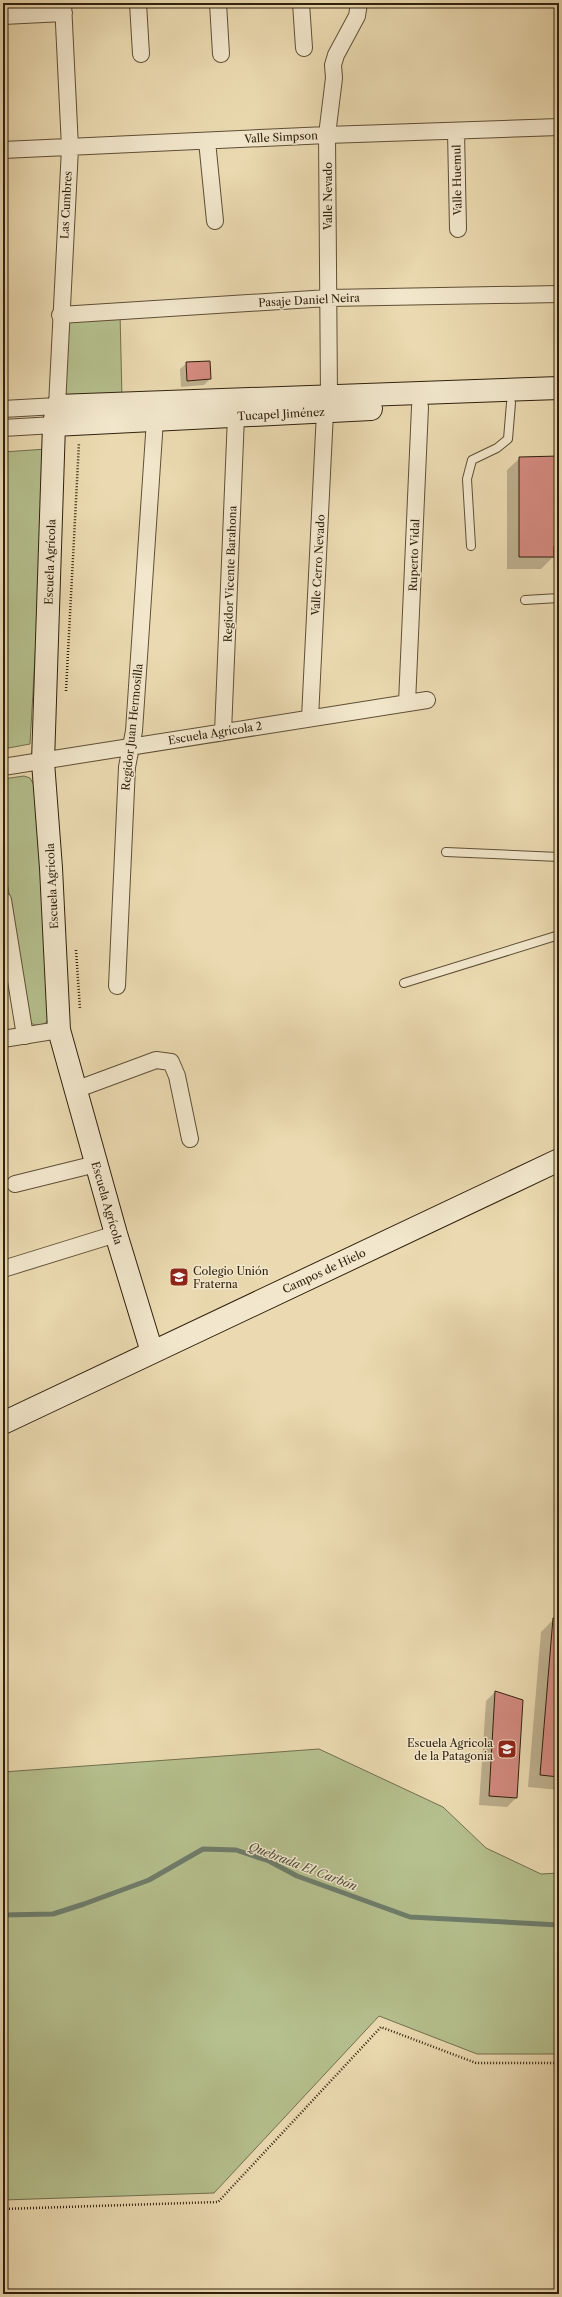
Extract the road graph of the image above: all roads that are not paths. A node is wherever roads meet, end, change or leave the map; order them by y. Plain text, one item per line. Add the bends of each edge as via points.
1 (138, 3) edge
2 (218, 3) edge
3 (301, 3) edge
4 (358, 3) edge
5 (64, 8) edge
6 (3, 16) edge
7 (304, 48) dead end
8 (141, 54) dead end
9 (221, 54) dead end
10 (559, 127) edge
11 (456, 131) junction
12 (327, 135) junction
13 (207, 141) junction
14 (70, 148) junction
15 (3, 150) edge
16 (215, 221) dead end
17 (458, 229) dead end
18 (559, 294) edge
19 (328, 298) junction
20 (60, 315) junction
21 (559, 388) edge
22 (559, 402) edge
23 (511, 403) junction
24 (327, 404) junction
25 (420, 407) junction
26 (3, 409) edge
27 (56, 416) junction
28 (236, 416) junction
29 (155, 420) junction
30 (3, 428) edge
31 (471, 546) dead end
32 (559, 598) edge
33 (525, 600) dead end
34 (427, 700) dead end
35 (407, 703) junction
36 (310, 718) junction
37 (224, 732) junction
38 (130, 746) junction
39 (43, 762) junction
40 (3, 767) edge
41 (446, 852) dead end
42 (559, 857) edge
43 (3, 900) edge
44 (559, 934) edge
45 (404, 982) dead end
46 (116, 986) dead end
47 (59, 1030) junction
48 (24, 1036) junction
49 (3, 1039) edge
50 (75, 1090) junction
51 (190, 1139) dead end
52 (559, 1160) edge
53 (96, 1164) junction
54 (14, 1184) dead end
55 (116, 1234) junction
56 (3, 1269) edge
57 (152, 1352) junction
58 (3, 1423) edge

1 - 8 street
2 - 9 street
3 - 7 street
4 - 12 street, Valle Nevado via 357,16 336,55
5 - 6 street
5 - 14 street, Las Cumbres
10 - 11 street, Valle Simpson
11 - 12 street, Valle Simpson
11 - 17 street, Valle Huemul
12 - 13 street, Valle Simpson
12 - 19 street, Valle Nevado
13 - 14 street, Valle Simpson
13 - 16 street
14 - 15 street, Valle Simpson
14 - 20 street, Las Cumbres
18 - 19 street, Pasaje Daniel Neira
19 - 20 street, Pasaje Daniel Neira
19 - 24 street, Valle Nevado
20 - 27 street, Las Cumbres
21 - 24 street, Tucapel Jiménez
22 - 23 street, Tucapel Jiménez
23 - 25 street, Tucapel Jiménez
23 - 31 lane via 508,439 497,448 472,460 470,466 467,478
24 - 25 street, Tucapel Jiménez
24 - 27 street, Tucapel Jiménez
24 - 28 street, Tucapel Jiménez
24 - 36 street, Valle Cerro Nevado
25 - 35 street, Ruperto Vidal
26 - 27 street, Tucapel Jiménez
27 - 29 street, Tucapel Jiménez via 80,424
27 - 30 street, Tucapel Jiménez
27 - 39 street, Escuela Agrícola
28 - 29 street, Tucapel Jiménez
28 - 37 street, Regidor Vicente Barahona
29 - 38 street, Regidor Juan Hermosilla via 134,731
32 - 33 lane
34 - 35 street, Escuela Agrícola 2
35 - 36 street, Escuela Agrícola 2
36 - 37 street, Escuela Agrícola 2
37 - 38 street, Escuela Agrícola 2
38 - 39 street, Escuela Agrícola 2
38 - 46 street, Regidor Juan Hermosilla
39 - 40 street, Escuela Agrícola 2
39 - 47 street, Escuela Agrícola
41 - 42 lane
43 - 48 street
44 - 45 lane
47 - 48 street
47 - 50 street, Escuela Agrícola
48 - 49 street
50 - 51 street via 156,1060 171,1062 177,1076
50 - 53 street, Escuela Agrícola
52 - 57 street, Campos de Hielo
53 - 54 street
53 - 55 street, Escuela Agrícola
55 - 56 street
55 - 57 street, Escuela Agrícola
57 - 58 street, Campos de Hielo

